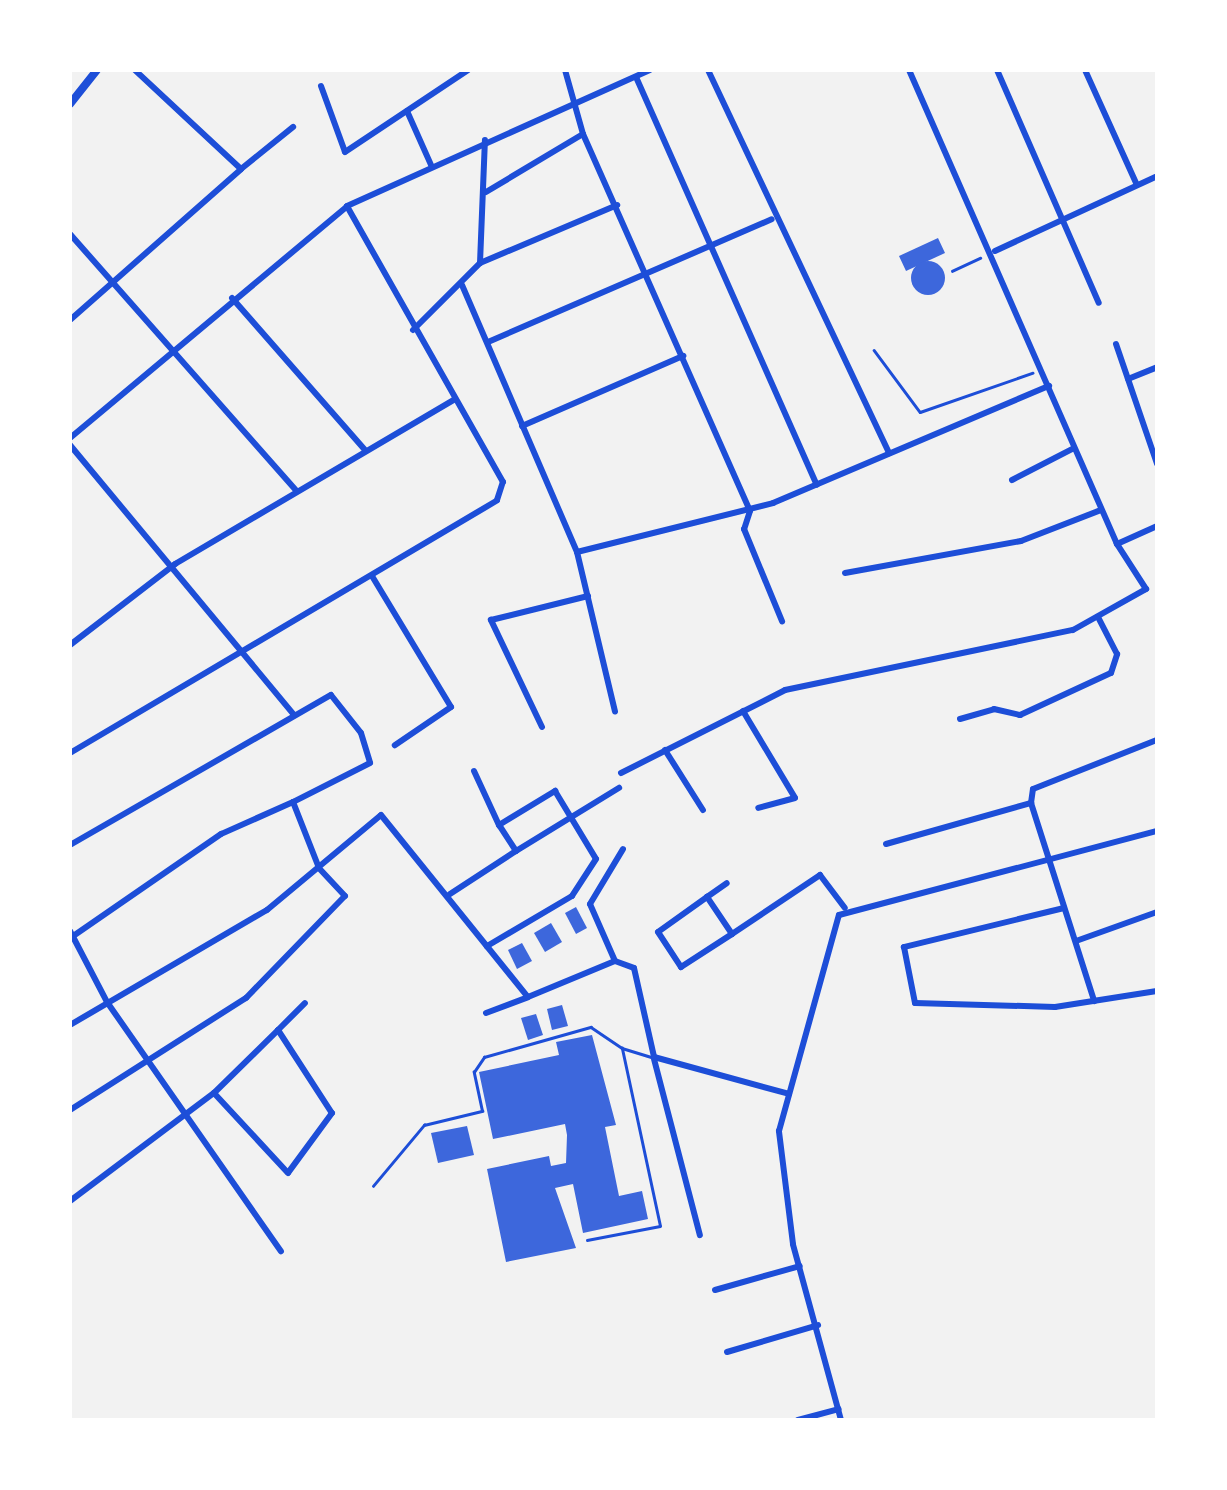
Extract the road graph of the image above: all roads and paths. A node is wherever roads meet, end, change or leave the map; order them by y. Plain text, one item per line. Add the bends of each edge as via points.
1 (97, 70) edge
2 (134, 70) edge
3 (468, 70) edge
4 (565, 70) edge
5 (650, 70) edge
6 (708, 70) edge
7 (910, 70) edge
8 (997, 70) edge
9 (1085, 70) edge
10 (636, 77) junction
11 (322, 86) dead end
12 (570, 101) junction
13 (70, 104) edge
14 (407, 111) junction
15 (293, 126) dead end
16 (584, 134) junction
17 (485, 140) junction
18 (431, 165) junction
19 (241, 169) junction
20 (1157, 176) edge
21 (1137, 185) junction
22 (485, 192) junction
23 (616, 205) junction
24 (347, 206) junction
25 (1065, 217) junction
26 (772, 218) junction
27 (70, 234) edge
28 (80, 245) junction
29 (710, 246) junction
30 (995, 251) junction
31 (70, 253) edge
32 (480, 264) junction
33 (952, 271) dead end
34 (646, 274) junction
35 (113, 283) junction
36 (462, 285) junction
37 (232, 298) junction
38 (1099, 303) dead end
39 (70, 320) edge
40 (413, 330) junction
41 (488, 342) junction
42 (1116, 344) dead end
43 (172, 350) junction
44 (874, 350) dead end
45 (683, 356) junction
46 (1157, 367) edge
47 (1042, 369) junction
48 (1128, 379) junction
49 (1049, 386) junction
50 (455, 399) junction
51 (522, 426) junction
52 (70, 441) edge
53 (364, 449) junction
54 (1072, 449) junction
55 (889, 453) junction
56 (1157, 464) edge
57 (1012, 480) dead end
58 (817, 485) junction
59 (296, 490) junction
60 (1101, 510) junction
61 (750, 511) junction
62 (1157, 526) edge
63 (1117, 544) junction
64 (577, 552) junction
65 (175, 564) junction
66 (845, 573) dead end
67 (372, 576) junction
68 (588, 596) junction
69 (1098, 617) junction
70 (782, 622) dead end
71 (70, 645) edge
72 (244, 650) junction
73 (743, 711) junction
74 (615, 712) dead end
75 (294, 715) junction
76 (960, 719) dead end
77 (542, 726) dead end
78 (1157, 740) edge
79 (394, 745) dead end
80 (665, 750) junction
81 (70, 754) edge
82 (474, 771) dead end
83 (621, 773) dead end
84 (620, 788) dead end
85 (292, 802) junction
86 (1031, 803) junction
87 (758, 808) dead end
88 (703, 810) dead end
89 (571, 817) junction
90 (499, 825) junction
91 (1157, 831) edge
92 (70, 844) edge
93 (886, 844) dead end
94 (623, 849) dead end
95 (516, 851) junction
96 (1052, 865) junction
97 (319, 868) junction
98 (727, 884) dead end
99 (450, 894) junction
100 (708, 898) junction
101 (845, 908) junction
102 (1064, 908) junction
103 (1157, 912) edge
104 (72, 934) edge
105 (732, 934) junction
106 (1076, 941) junction
107 (487, 946) junction
108 (615, 961) junction
109 (1157, 991) edge
110 (528, 998) junction
111 (1094, 1001) junction
112 (107, 1002) junction
113 (305, 1003) dead end
114 (486, 1013) dead end
115 (70, 1025) edge
116 (278, 1030) junction
117 (622, 1048) junction
118 (654, 1058) junction
119 (147, 1061) junction
120 (214, 1093) junction
121 (789, 1094) junction
122 (70, 1110) edge
123 (186, 1116) junction
124 (373, 1186) dead end
125 (70, 1200) edge
126 (700, 1236) dead end
127 (587, 1240) dead end
128 (281, 1251) dead end
129 (800, 1266) junction
130 (715, 1290) dead end
131 (818, 1326) junction
132 (727, 1352) dead end
133 (838, 1409) junction
134 (798, 1420) edge
135 (841, 1420) edge

1 - 13 street
2 - 19 street
3 - 14 street
4 - 12 street
5 - 10 street
6 - 26 street
7 - 30 street
8 - 25 street
9 - 21 street
10 - 12 street
10 - 29 street
11 - 14 street via 346,152
12 - 16 street
12 - 17 street
14 - 18 street
15 - 19 street
16 - 22 street
16 - 23 street
17 - 18 street
17 - 22 street
18 - 24 street
19 - 35 street
20 - 21 street
21 - 25 street
22 - 32 street
23 - 32 street
23 - 34 street
24 - 37 street
24 - 40 street
25 - 30 street
25 - 38 street
26 - 29 street
26 - 55 street
27 - 28 street
28 - 31 street
28 - 35 street
29 - 34 street
29 - 58 street
30 - 33 path
30 - 47 street
32 - 36 street
34 - 41 street
34 - 45 street
35 - 39 street
35 - 43 street
36 - 40 street
36 - 41 street
37 - 43 street
37 - 53 street
40 - 50 street
41 - 51 street
42 - 48 street
43 - 52 street
43 - 59 street
44 - 47 path via 920,412
45 - 51 street
45 - 61 street
46 - 48 street
47 - 49 street
48 - 56 street
49 - 54 street
49 - 55 street
50 - 53 street
50 - 67 street via 503,482 497,500
51 - 64 street
52 - 65 street
53 - 59 street
54 - 57 street
54 - 60 street
55 - 58 street
58 - 61 street
59 - 65 street
60 - 63 street
60 - 66 street via 1021,541
61 - 64 street
61 - 70 street via 744,529
62 - 63 street
63 - 69 street via 1148,585
64 - 68 street
65 - 71 street
65 - 72 street
67 - 72 street
67 - 79 street via 451,707
68 - 74 street
68 - 77 street via 491,620
69 - 73 street via 1006,650 784,690
69 - 76 street via 1117,654 1111,673 1020,716 994,709
72 - 75 street
72 - 81 street
73 - 80 street
73 - 87 street via 795,798
75 - 85 street via 331,695 361,733 370,762
75 - 92 street
78 - 86 street via 1033,789
80 - 83 street
80 - 88 street
82 - 90 street
84 - 89 street
85 - 97 street
85 - 104 street via 221,834
86 - 93 street
86 - 96 street
89 - 90 street via 555,791
89 - 95 street
89 - 107 street via 596,859 584,880
90 - 95 street
91 - 96 street
94 - 108 street via 590,904
95 - 99 street
96 - 101 street
96 - 102 street
97 - 99 street via 382,815
97 - 112 street via 267,910
97 - 119 street via 345,896 339,904 246,998
98 - 100 street
99 - 107 street
100 - 105 street
100 - 105 street via 658,932 673,956 681,967
101 - 105 street via 820,875
101 - 121 street
102 - 106 street
102 - 111 street via 904,947 916,1003
103 - 106 street
104 - 112 street
106 - 111 street
107 - 110 street
108 - 110 street
108 - 118 street via 634,968 642,986
109 - 111 street
110 - 114 street
112 - 115 street
112 - 119 street
113 - 116 street
116 - 120 street
116 - 120 street via 332,1113 288,1172
117 - 118 lane
117 - 124 lane via 591,1027 484,1058 474,1072 482,1111 424,1125
117 - 127 lane via 660,1226
118 - 121 street
118 - 126 street
119 - 122 street
119 - 123 street
120 - 123 street
121 - 129 street via 780,1169
123 - 125 street
123 - 128 street
129 - 130 street
129 - 131 street
131 - 132 street
131 - 133 street
133 - 134 street
133 - 135 street

